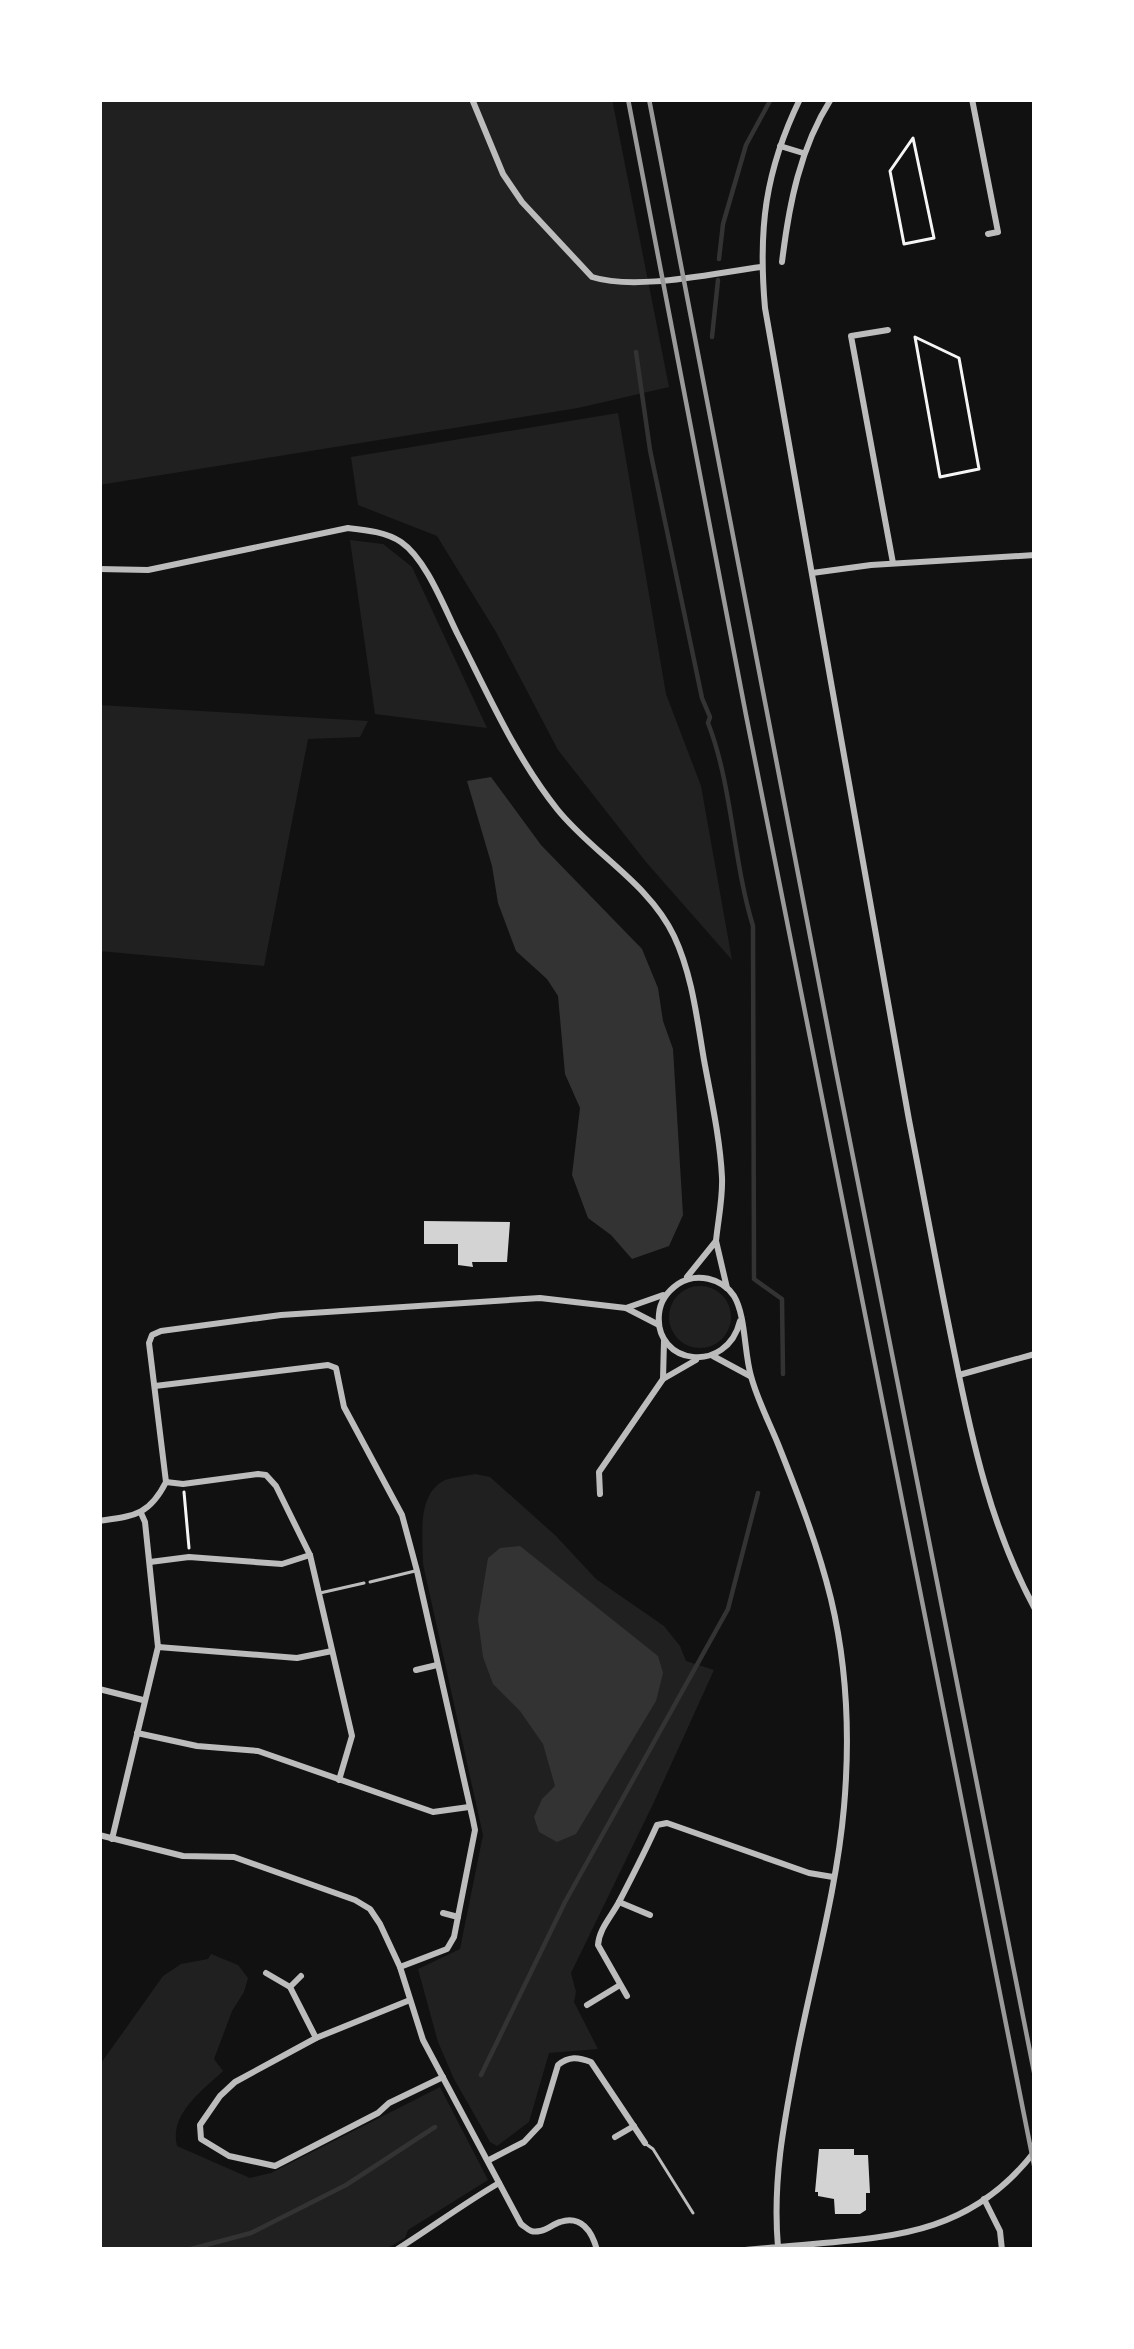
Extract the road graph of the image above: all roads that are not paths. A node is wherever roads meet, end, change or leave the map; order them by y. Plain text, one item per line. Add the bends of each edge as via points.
1 (472, 99) edge
2 (800, 99) edge
3 (831, 99) edge
4 (972, 99) edge
5 (780, 146) junction
6 (803, 153) junction
7 (988, 234) dead end
8 (782, 262) dead end
9 (761, 267) junction
10 (888, 330) dead end
11 (1035, 555) edge
12 (893, 563) junction
13 (99, 569) edge
14 (812, 573) junction
15 (716, 1240) junction
16 (685, 1280) junction
17 (727, 1288) junction
18 (667, 1294) junction
19 (626, 1308) junction
20 (740, 1321) junction
21 (659, 1325) junction
22 (664, 1338) junction
23 (1035, 1354) edge
24 (713, 1356) junction
25 (699, 1358) junction
26 (751, 1376) junction
27 (959, 1376) junction
28 (663, 1379) junction
29 (154, 1386) junction
30 (166, 1482) junction
31 (600, 1494) dead end
32 (141, 1513) junction
33 (99, 1521) edge
34 (310, 1555) junction
35 (150, 1562) junction
36 (417, 1571) junction
37 (319, 1593) junction
38 (1035, 1609) edge
39 (158, 1647) junction
40 (332, 1651) junction
41 (437, 1665) junction
42 (416, 1670) dead end
43 (99, 1689) edge
44 (143, 1700) junction
45 (137, 1733) junction
46 (339, 1780) junction
47 (469, 1807) junction
48 (99, 1835) edge
49 (112, 1839) junction
50 (833, 1877) junction
51 (619, 1902) junction
52 (443, 1913) dead end
53 (650, 1915) dead end
54 (458, 1917) junction
55 (400, 1967) junction
56 (266, 1972) dead end
57 (301, 1976) dead end
58 (620, 1985) junction
59 (290, 1987) junction
60 (627, 1996) dead end
61 (410, 2000) junction
62 (586, 2006) dead end
63 (316, 2038) junction
64 (443, 2077) junction
65 (634, 2126) junction
66 (616, 2137) dead end
67 (645, 2143) joint
68 (1035, 2151) edge
69 (489, 2160) junction
70 (499, 2183) junction
71 (984, 2199) junction
72 (693, 2213) dead end
73 (779, 2249) edge
74 (396, 2250) edge
75 (597, 2250) edge
76 (745, 2250) edge
77 (1002, 2250) edge

1 - 9 street via 503,174 592,277 643,282
2 - 5 street
3 - 6 street
4 - 7 street via 998,232
5 - 6 street
5 - 9 street via 763,212
6 - 8 street
9 - 14 street
10 - 12 street via 851,336
11 - 12 street
12 - 14 street
13 - 15 street via 148,570 348,528 410,550 536,780 673,934 716,1121 723,1181
14 - 27 street
15 - 16 street
15 - 17 street
16 - 17 street via 707,1278
16 - 18 street
17 - 20 street
18 - 19 street
18 - 21 street
19 - 21 street
19 - 29 street via 467,1300 172,1329 149,1343
20 - 24 street via 732,1342
20 - 26 street
21 - 22 street
22 - 25 street
22 - 28 street
23 - 27 street
24 - 25 street
24 - 26 street
25 - 28 street
26 - 50 street via 811,1532 843,1669 844,1809
27 - 38 street via 991,1507
28 - 31 street via 599,1472
29 - 30 street
29 - 36 street via 336,1368 344,1406 402,1515
30 - 32 street
30 - 34 street via 266,1475
32 - 33 street
32 - 35 street
34 - 35 street via 282,1564
34 - 37 street
35 - 39 street
36 - 37 lane
36 - 41 street
37 - 40 street
39 - 40 street via 297,1658
39 - 44 street
40 - 46 street via 352,1736
41 - 42 street
41 - 47 street
43 - 44 street
44 - 45 street
45 - 46 street via 258,1751
45 - 49 street
46 - 47 street via 433,1811
47 - 54 street via 475,1830
48 - 49 street
49 - 55 street via 183,1856 234,1857 355,1900 370,1909
50 - 51 street via 667,1823 657,1825
50 - 73 street via 776,2176
51 - 53 street
51 - 58 street via 597,1938
52 - 54 street
54 - 55 street via 447,1949
55 - 61 street
56 - 59 street
57 - 59 street
58 - 60 street
58 - 62 street
59 - 63 street
61 - 63 street
61 - 64 street
63 - 64 street via 235,2082 200,2125 201,2139 275,2167
64 - 69 street
65 - 66 street
65 - 67 street
65 - 69 street via 591,2062 565,2059 540,2125
67 - 72 lane
68 - 71 street
69 - 70 street
70 - 74 street
70 - 75 street via 524,2227 577,2221
71 - 73 street via 923,2230
71 - 77 street
73 - 76 street

